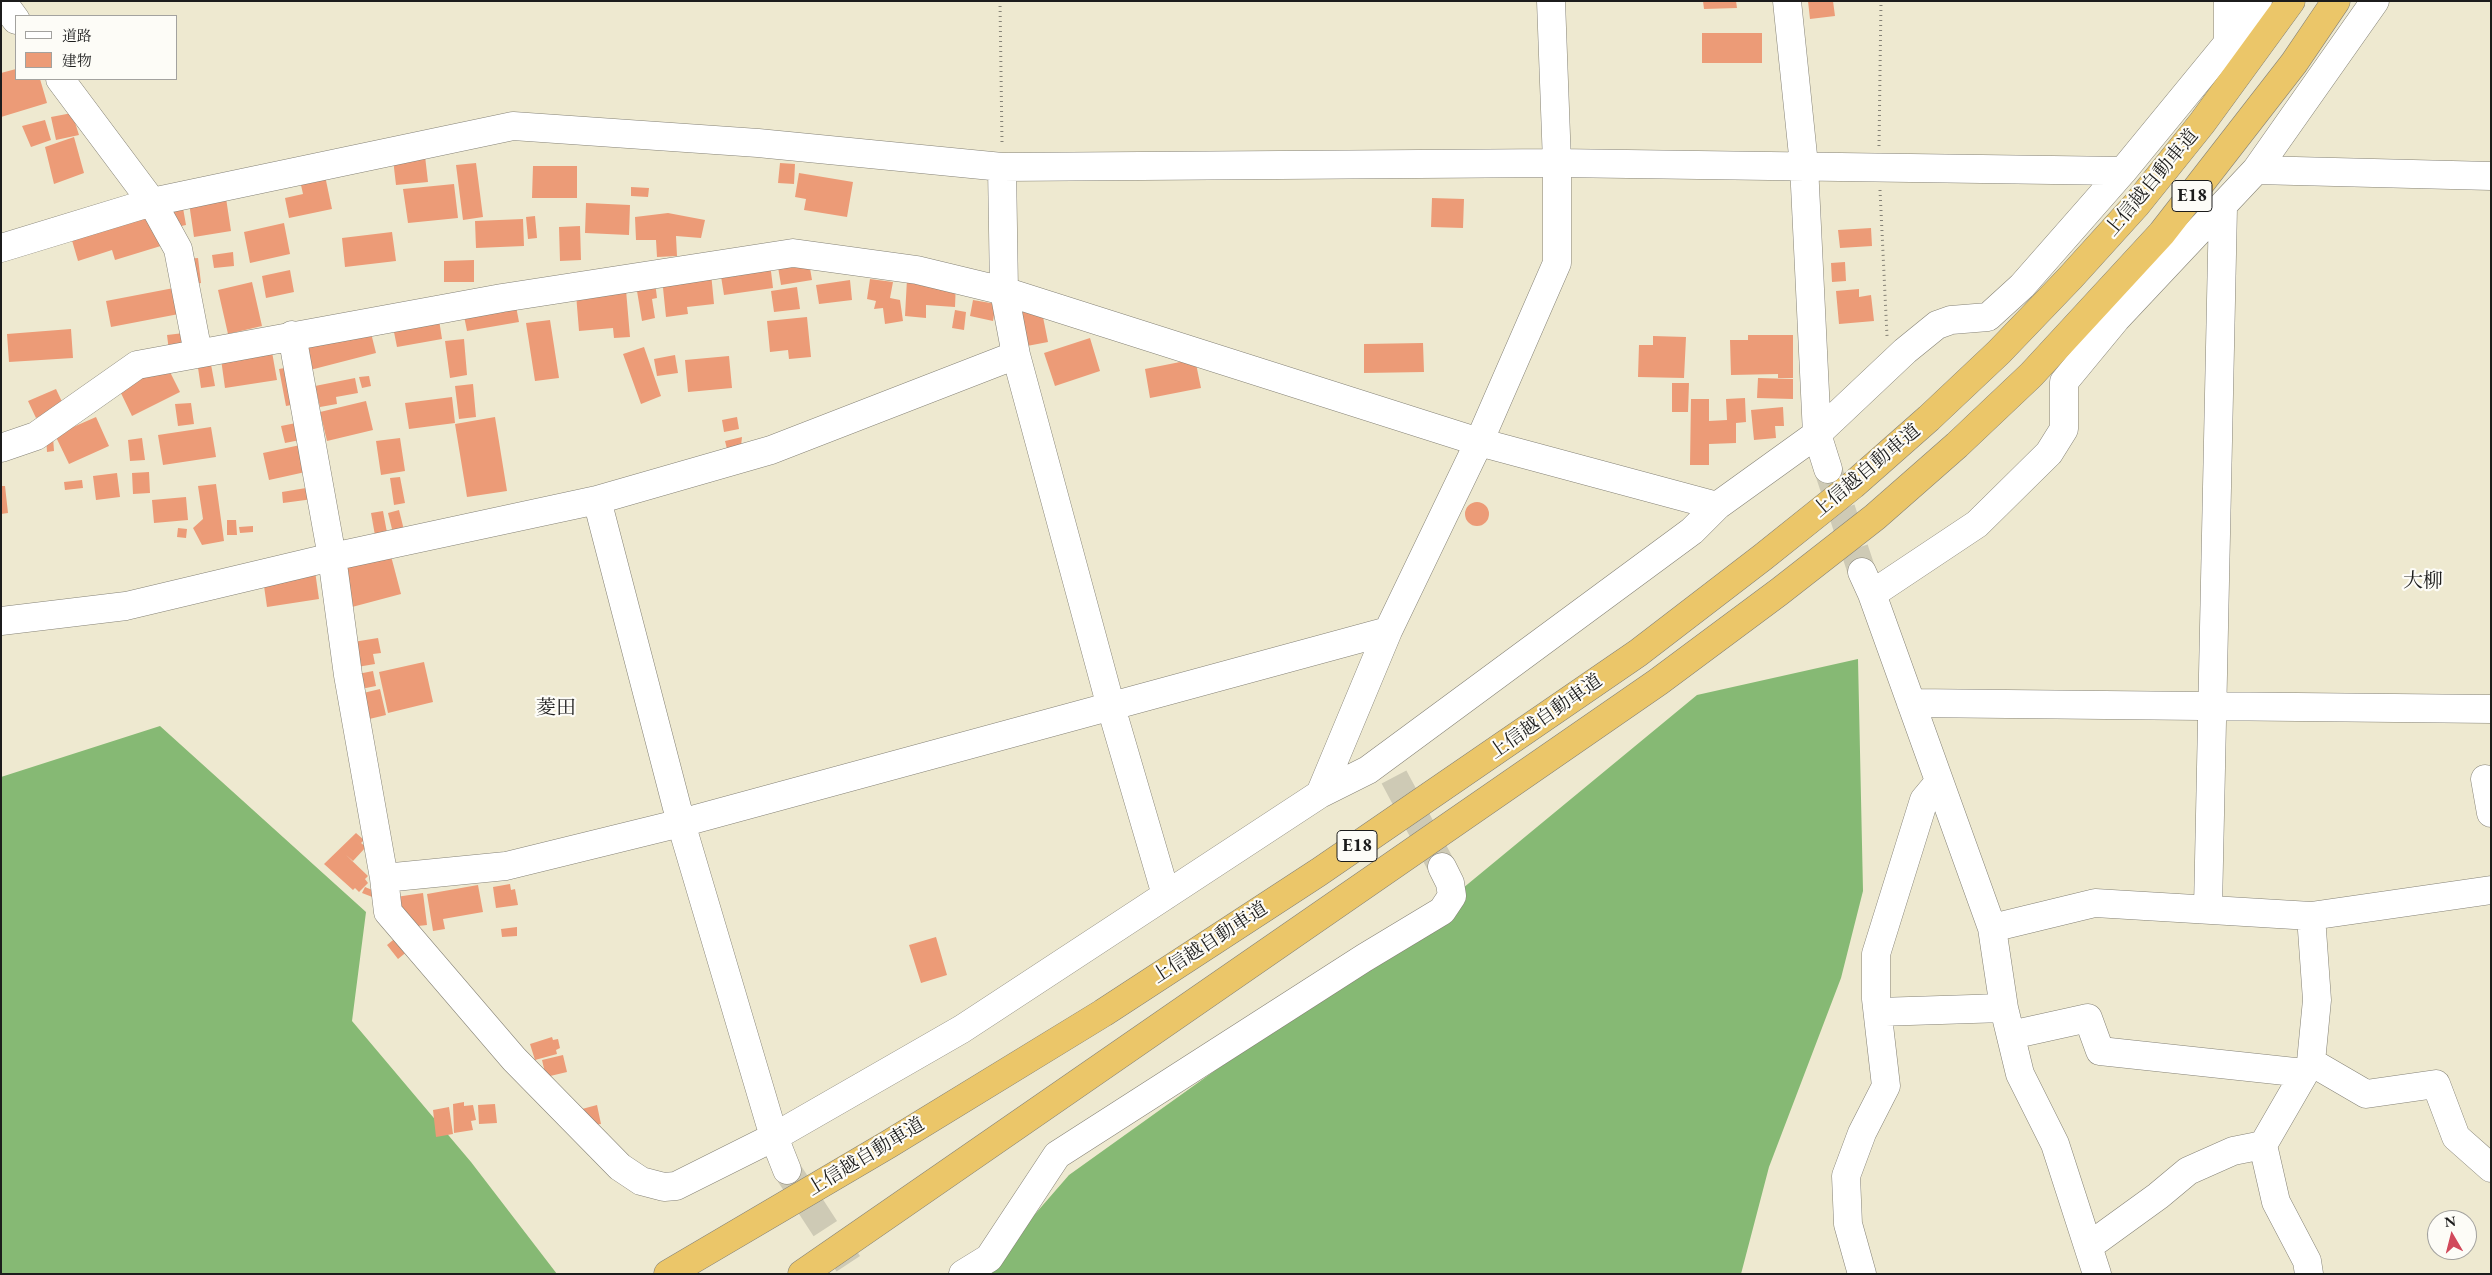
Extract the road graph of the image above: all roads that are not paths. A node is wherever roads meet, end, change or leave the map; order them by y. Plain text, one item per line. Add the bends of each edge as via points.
1 (2, 1) edge
2 (1551, 1) edge
3 (1787, 1) edge
4 (2228, 1) edge
5 (2258, 1) edge
6 (2291, 1) edge
7 (2336, 1) edge
8 (2375, 1) edge
9 (15, 19) edge
10 (2228, 43) junction
11 (61, 80) edge
12 (1557, 162) junction
13 (1804, 165) junction
14 (1002, 167) junction
15 (2256, 170) junction
16 (2123, 171) junction
17 (2491, 176) edge
18 (152, 202) junction
19 (2223, 206) junction
20 (1, 248) edge
21 (1004, 290) junction
22 (292, 335) junction
23 (198, 353) junction
24 (1016, 355) junction
25 (1818, 434) junction
26 (1480, 442) junction
27 (1, 448) edge
28 (1828, 469) tunnel mouth
29 (597, 500) junction
30 (1717, 506) junction
31 (332, 557) junction
32 (1, 621) edge
33 (1388, 631) junction
34 (1911, 703) junction
35 (2212, 706) junction
36 (1110, 707) junction
37 (2491, 709) edge
38 (2485, 779) dead end
39 (1940, 782) junction
40 (1320, 794) junction
41 (2491, 813) edge
42 (681, 823) junction
43 (1442, 867) tunnel mouth
44 (384, 878) junction
45 (2491, 890) edge
46 (1166, 895) junction
47 (2208, 908) junction
48 (2311, 916) junction
49 (1992, 928) junction
50 (2004, 1008) junction
51 (1878, 1012) junction
52 (2011, 1035) junction
53 (2308, 1067) junction
54 (774, 1137) junction
55 (2263, 1145) junction
56 (2491, 1168) edge
57 (787, 1170) tunnel mouth
58 (2089, 1246) junction
59 (668, 1274) edge
60 (802, 1274) edge
61 (963, 1274) edge
62 (1862, 1274) edge
63 (2097, 1274) edge
64 (2309, 1274) edge

1 - 9 street
2 - 12 street
3 - 13 street
4 - 10 street
5 - 10 street
6 - 59 highway, 上信越自動車道 / E18 via 2202,123 2137,204 1999,352 1853,485 1763,557 1638,653 1319,872 1095,1018
7 - 60 highway, 上信越自動車道 / E18 via 2294,63 2162,233 2030,375 1875,518 1658,682
8 - 15 street
10 - 16 street
11 - 18 street
12 - 13 street
12 - 14 street
12 - 26 street via 1557,263
13 - 16 street
13 - 25 street
14 - 18 street via 758,143 513,126
14 - 21 street
15 - 17 street
15 - 19 street
16 - 25 street via 2002,306 1988,317 1951,320 1937,325 1905,350
18 - 20 street
18 - 23 street via 178,249
19 - 34 street via 2116,320 2064,382 2064,429 2049,453 1977,524 1867,583
19 - 35 street
21 - 22 street via 917,270 792,253 502,298
21 - 24 street
21 - 26 street
22 - 23 street
22 - 31 street
23 - 27 street via 137,365 36,436
24 - 29 street via 771,450
24 - 36 street
25 - 28 street
25 - 30 street
26 - 30 street
26 - 33 street
29 - 31 street
29 - 42 street
30 - 40 street via 1692,531 1389,768 1368,770
31 - 32 street via 126,606
31 - 44 street via 348,675
33 - 36 street
33 - 40 street
34 - 35 street
34 - 39 street
35 - 37 street
35 - 47 street
36 - 42 street
36 - 46 street
38 - 41 street
39 - 49 street
39 - 51 street via 1924,800 1876,954
40 - 46 street
42 - 44 street via 506,866
42 - 54 street
43 - 61 street via 1452,896 1442,912 1364,958 1057,1156 989,1258
44 - 54 street via 388,912 543,1091 620,1167 641,1181 664,1187 684,1184
45 - 48 street
46 - 54 street via 962,1029
47 - 48 street
47 - 49 street via 2096,903
48 - 53 street via 2317,1000
49 - 50 street
50 - 51 street
50 - 52 street
51 - 62 street via 1886,1086 1862,1133 1846,1176 1848,1224
52 - 53 street via 2088,1018 2100,1051
52 - 58 street via 2020,1074 2055,1144
53 - 55 street
53 - 56 street via 2366,1094 2436,1084 2456,1137
54 - 57 street
55 - 58 street via 2233,1151 2188,1171
55 - 64 street via 2276,1202 2307,1261
58 - 63 street

